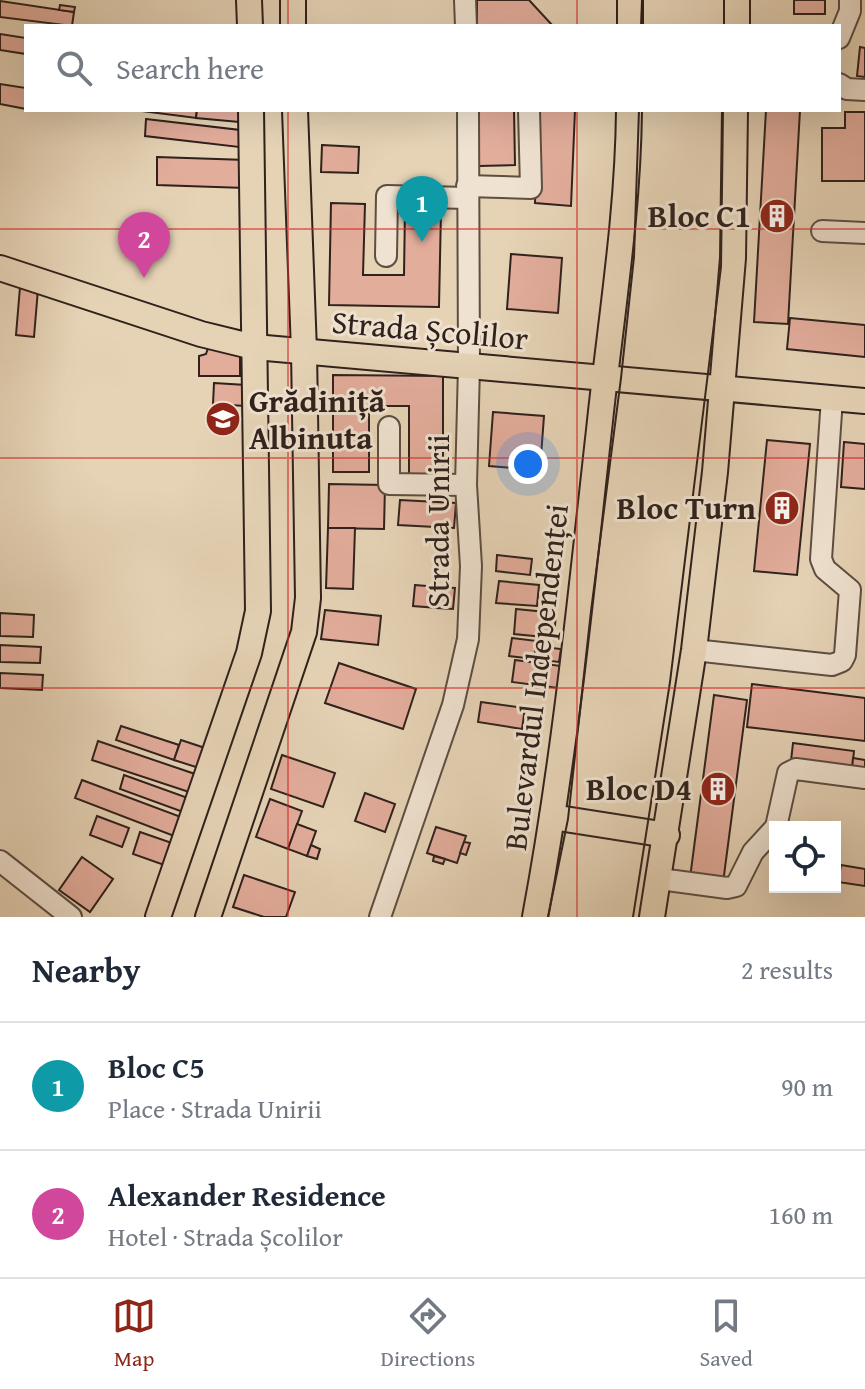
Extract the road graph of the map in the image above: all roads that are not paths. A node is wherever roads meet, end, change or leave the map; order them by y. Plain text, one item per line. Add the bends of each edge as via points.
1 (249, 0) edge
2 (293, 0) edge
3 (465, 0) edge
4 (630, 0) edge
5 (737, 0) edge
6 (850, 0) edge
7 (250, 24) edge
8 (293, 24) edge
9 (466, 24) edge
10 (630, 24) edge
11 (737, 24) edge
12 (841, 33) edge
13 (841, 85) edge
14 (865, 90) edge
15 (251, 112) edge
16 (295, 112) edge
17 (468, 112) edge
18 (529, 112) edge
19 (629, 112) edge
20 (735, 112) edge
21 (467, 192) junction
22 (822, 231) dead end
23 (865, 233) edge
24 (386, 256) dead end
25 (0, 268) edge
26 (254, 347) junction
27 (304, 351) junction
28 (469, 366) junction
29 (605, 376) junction
30 (722, 387) junction
31 (832, 398) junction
32 (865, 401) edge
33 (389, 427) dead end
34 (466, 485) junction
35 (694, 650) junction
36 (865, 778) edge
37 (552, 817) junction
38 (777, 821) edge
39 (667, 835) junction
40 (769, 835) edge
41 (0, 861) edge
42 (660, 879) junction
43 (71, 917) edge
44 (158, 917) edge
45 (208, 917) edge
46 (380, 917) edge
47 (535, 917) edge
48 (652, 917) edge

1 - 7 main road
2 - 8 main road
3 - 9 street
4 - 10 main road
5 - 11 main road
6 - 12 street
13 - 14 street
15 - 26 main road
16 - 27 main road
17 - 21 street, Strada Unirii
18 - 21 street via 531,188
19 - 29 main road, Bulevardul Independenței
20 - 30 main road via 733,258
21 - 24 street via 387,196
21 - 28 street, Strada Unirii
22 - 23 street
25 - 26 main road, Strada Școlilor
26 - 27 main road, Strada Școlilor
26 - 44 main road via 260,590 256,627
27 - 28 main road, Strada Școlilor
27 - 45 main road via 304,632
28 - 29 main road, Strada Școlilor
28 - 34 street, Strada Unirii
29 - 30 main road, Strada Școlilor
29 - 37 main road, Bulevardul Independenței
30 - 31 main road, Strada Școlilor
30 - 35 main road
31 - 32 main road, Strada Școlilor
31 - 35 street via 821,559 850,590 842,661 832,665
33 - 34 street via 389,484
34 - 46 street, Strada Unirii via 470,604 462,672
35 - 39 main road
36 - 38 street via 796,769 788,773
37 - 39 main road
37 - 47 main road, Bulevardul Independenței
39 - 42 main road
40 - 42 street via 753,852 736,886
41 - 43 street
42 - 48 main road

